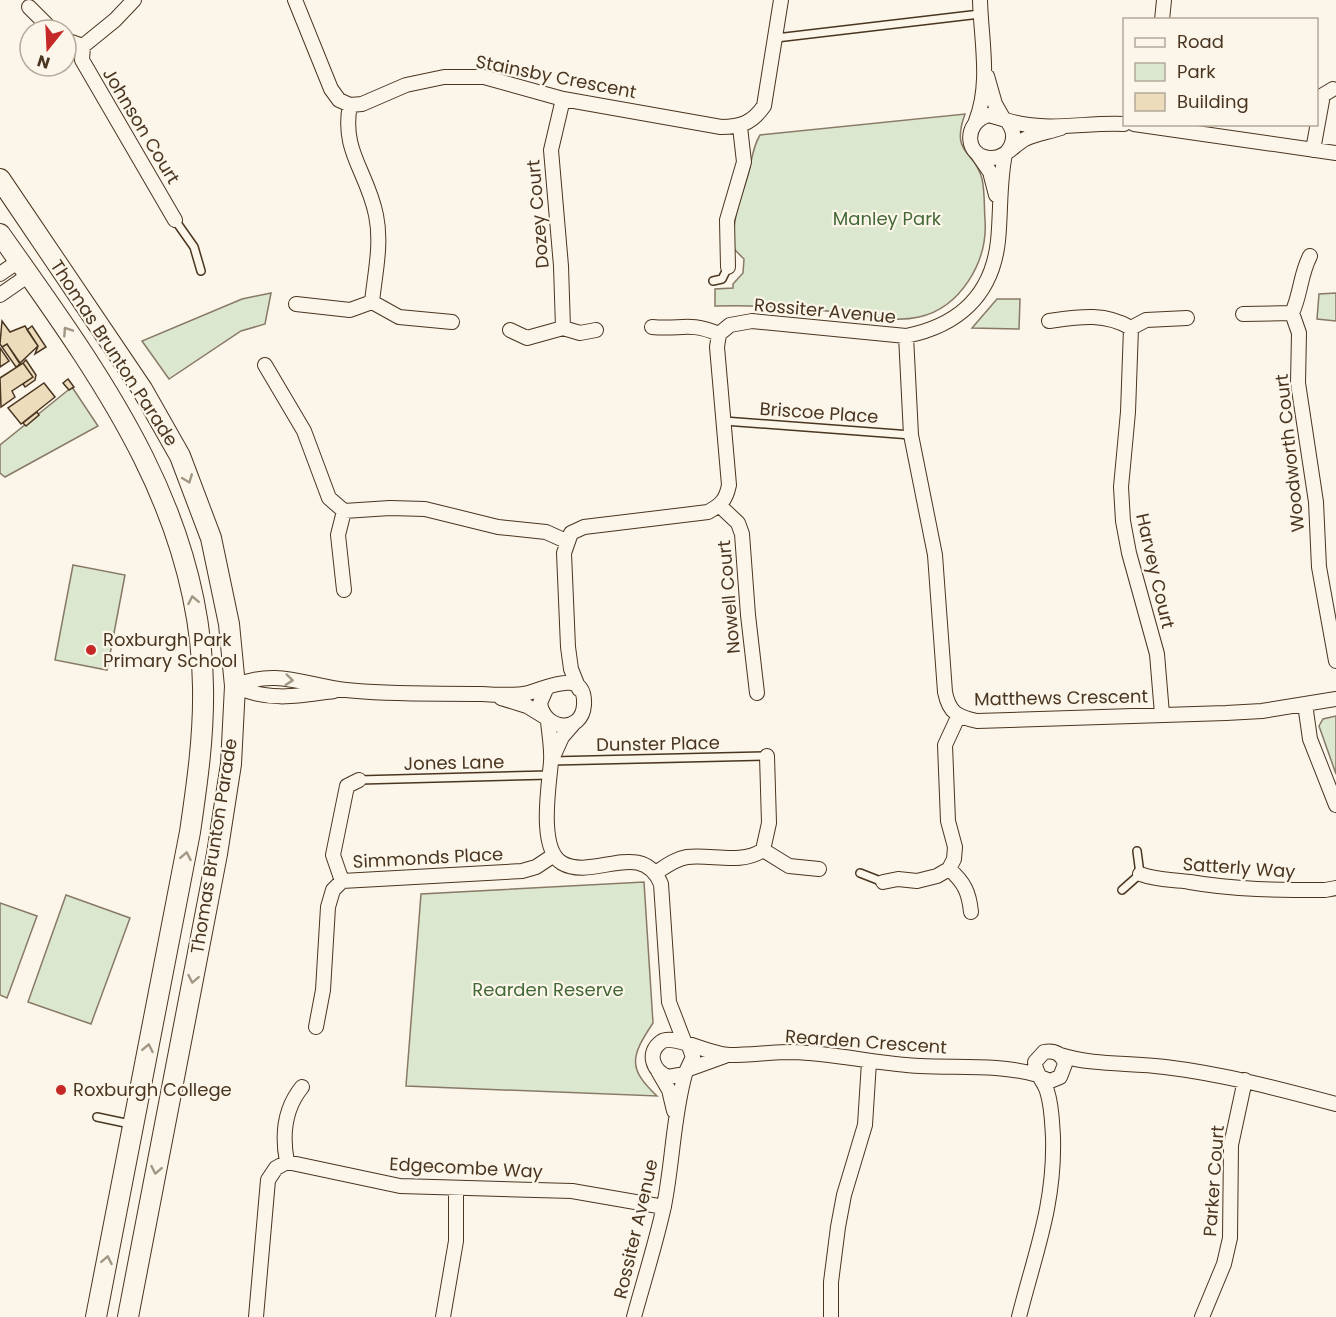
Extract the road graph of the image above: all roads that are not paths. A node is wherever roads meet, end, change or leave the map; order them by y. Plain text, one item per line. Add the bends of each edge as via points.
1 (134, 0) edge
2 (295, 0) edge
3 (781, 0) edge
4 (980, 0) edge
5 (1164, 0) edge
6 (29, 7) dead end
7 (980, 14) junction
8 (40, 18) edge
9 (1162, 18) edge
10 (776, 38) junction
11 (78, 44) edge
12 (83, 46) junction
13 (984, 66) junction
14 (1333, 89) dead end
15 (563, 99) junction
16 (350, 105) junction
17 (1005, 119) junction
18 (976, 121) junction
19 (1318, 122) edge
20 (1123, 124) edge
21 (1160, 126) edge
22 (1317, 126) edge
23 (740, 127) junction
24 (1061, 128) junction
25 (1313, 150) junction
26 (977, 153) junction
27 (1006, 153) junction
28 (1336, 153) edge
29 (0, 179) edge
30 (999, 203) junction
31 (176, 220) joint
32 (0, 234) edge
33 (49, 251) junction
34 (1310, 256) dead end
35 (728, 267) joint
36 (24, 268) junction
37 (201, 271) dead end
38 (0, 274) edge
39 (713, 281) dead end
40 (0, 295) edge
41 (372, 302) junction
42 (296, 304) dead end
43 (1292, 313) junction
44 (1243, 314) dead end
45 (1187, 318) dead end
46 (1048, 321) dead end
47 (452, 322) dead end
48 (652, 327) dead end
49 (563, 328) junction
50 (1131, 328) junction
51 (510, 330) dead end
52 (596, 330) dead end
53 (719, 334) junction
54 (906, 336) junction
55 (265, 364) dead end
56 (724, 421) junction
57 (912, 435) junction
58 (720, 506) junction
59 (344, 511) junction
60 (566, 541) junction
61 (344, 590) dead end
62 (568, 647) junction
63 (1336, 661) edge
64 (232, 662) junction
65 (254, 678) junction
66 (203, 686) junction
67 (548, 686) junction
68 (235, 687) junction
69 (579, 689) junction
70 (345, 690) junction
71 (757, 693) dead end
72 (490, 694) junction
73 (254, 696) junction
74 (1336, 699) edge
75 (1305, 704) junction
76 (1162, 714) junction
77 (233, 715) junction
78 (958, 717) junction
79 (546, 719) junction
80 (577, 721) junction
81 (767, 756) joint
82 (551, 760) junction
83 (549, 775) junction
84 (359, 780) joint
85 (1336, 806) edge
86 (763, 850) junction
87 (1137, 851) dead end
88 (554, 855) junction
89 (819, 869) dead end
90 (949, 869) junction
91 (657, 872) junction
92 (860, 873) dead end
93 (1140, 874) junction
94 (342, 880) junction
95 (883, 882) joint
96 (1336, 888) edge
97 (1122, 890) dead end
98 (971, 912) dead end
99 (669, 1002) junction
100 (316, 1027) dead end
101 (686, 1043) junction
102 (658, 1044) junction
103 (727, 1055) junction
104 (1039, 1055) junction
105 (1060, 1055) junction
106 (869, 1062) junction
107 (1101, 1064) junction
108 (1002, 1068) junction
109 (658, 1071) junction
110 (687, 1071) junction
111 (1061, 1075) junction
112 (1039, 1076) junction
113 (1245, 1080) junction
114 (302, 1087) dead end
115 (1336, 1104) edge
116 (1051, 1108) junction
117 (675, 1113) junction
118 (97, 1117) dead end
119 (133, 1125) junction
120 (287, 1162) junction
121 (456, 1189) junction
122 (664, 1207) junction
123 (96, 1317) edge
124 (128, 1317) edge
125 (256, 1317) edge
126 (443, 1317) edge
127 (634, 1317) edge
128 (831, 1317) edge
129 (1019, 1317) edge
130 (1202, 1317) edge

1 - 12 street
2 - 16 street via 331,89 339,100
3 - 10 street
4 - 7 street
5 - 9 street
6 - 8 street
7 - 10 lane
7 - 13 street
10 - 23 street via 764,106 755,119
11 - 12 street
12 - 31 street, Johnson Court via 86,70
13 - 17 street via 995,104
13 - 18 street
14 - 19 street via 1323,95
15 - 16 street, Stainsby Crescent via 484,77 444,77 406,85 362,104
15 - 23 street, Stainsby Crescent
15 - 49 street, Dozey Court via 551,150
16 - 41 street via 348,139 370,191 379,242
17 - 18 street via 989,115
17 - 24 street via 1023,126
17 - 27 street via 1014,133
18 - 26 street via 970,139
20 - 24 street
21 - 25 street
22 - 25 street
23 - 35 street via 744,162 727,219
24 - 27 street via 1026,138
25 - 28 street
26 - 27 street via 994,158
26 - 30 street, Rossiter Avenue via 990,172
27 - 30 street, Rossiter Avenue
29 - 33 street, Thomas Brunton Parade
30 - 54 street, Rossiter Avenue via 996,251 989,277 974,301 955,319
31 - 37 lane via 194,247
32 - 36 street, Thomas Brunton Parade
33 - 36 street
33 -> 64 street, Thomas Brunton Parade via 142,390 180,456 211,538 229,624
34 - 43 street via 1301,273 1301,293
35 - 39 lane via 722,279
36 - 38 street
36 - 40 street
66 -> 36 street, Thomas Brunton Parade via 199,630 185,561 157,482 117,406
41 - 42 street via 350,310
41 - 47 street via 399,317
43 - 44 street
43 - 63 street, Woodworth Court via 1299,333 1298,383 1316,502 1318,567
45 - 50 street via 1146,320
46 - 50 street via 1102,317
48 - 53 street via 691,325
49 - 51 street via 527,338
49 - 52 street via 580,333
50 - 76 street, Harvey Court via 1123,521 1157,654
53 - 54 street, Rossiter Avenue via 730,325 752,321
53 - 56 street
54 - 57 street, Matthews Crescent
55 - 59 street via 304,431 328,498
56 - 57 lane, Briscoe Place
56 - 58 street via 729,485
57 - 78 street, Matthews Crescent via 935,555 945,692 948,706
58 - 60 street via 708,512 584,528 571,533
58 - 71 street, Nowell Court via 738,523 742,534
59 - 60 street via 425,509 498,527 546,532
59 - 61 street via 338,535
60 - 62 street
62 - 67 street
62 - 69 street
64 - 65 street
64 - 68 street, Thomas Brunton Parade
65 - 68 street
65 -> 70 street via 286,679
66 - 68 street
119 -> 66 street, Thomas Brunton Parade via 190,832 201,756
67 - 69 street via 569,682
67 - 72 street via 526,693
67 - 79 street via 540,703
68 - 73 street
68 - 77 street, Thomas Brunton Parade
69 - 80 street via 584,703
70 - 72 street
70 - 73 street via 286,697
72 - 79 street via 527,706
73 - 77 street
74 - 75 street, Matthews Crescent
75 - 76 street, Matthews Crescent via 1262,711
75 - 85 street via 1310,739
76 - 78 street, Matthews Crescent via 977,721
77 -> 124 street, Thomas Brunton Parade via 231,764 217,854
78 - 90 street via 945,745 948,821 955,847
79 - 80 street via 562,726
79 - 82 street
80 - 82 street via 562,737
81 - 82 lane, Dunster Place
81 - 86 street via 769,823
82 - 83 street
83 - 84 lane, Jones Lane
83 - 88 street via 547,814
84 - 94 street via 347,786 333,855
86 - 89 street via 789,866
86 - 91 street via 743,859 686,858 672,861
87 - 93 lane
88 - 91 street via 563,863 576,866 635,862 647,864
88 - 94 street, Simmonds Place via 522,871
90 - 95 street via 917,881
90 - 98 street via 969,893
91 - 99 street
92 - 95 lane
93 - 96 street, Satterly Way via 1161,882 1238,890
93 - 97 lane
94 - 100 street, Simmonds Place via 333,890 328,907 323,990
99 - 101 street
99 - 102 street
101 - 102 street via 670,1038
101 - 103 street, Rearden Crescent
101 - 110 street via 693,1057
102 - 109 street via 652,1058
103 - 106 street, Rearden Crescent via 795,1052
103 - 110 street, Rearden Crescent
104 - 105 street via 1050,1051
104 - 108 street, Rearden Crescent
104 - 112 street via 1035,1066
105 - 107 street
105 - 111 street via 1065,1064
106 - 108 street, Rearden Crescent
106 - 128 street via 865,1125 838,1227
107 - 111 street
107 - 113 street via 1164,1066
108 - 112 street, Rearden Crescent
109 - 110 street via 668,1077
109 - 117 street, Rossiter Avenue via 669,1090
110 - 117 street, Rossiter Avenue
111 - 112 street via 1050,1081
111 - 116 street
112 - 116 street
113 - 115 street
113 - 130 street, Parker Court via 1231,1145 1230,1238 1224,1264
114 - 120 street via 294,1096 283,1131
116 - 129 street via 1052,1179 1047,1220
117 - 122 street, Rossiter Avenue
118 - 119 lane
123 -> 119 street, Thomas Brunton Parade
120 - 121 street, Edgecombe Way via 400,1186
120 - 125 street via 276,1168 268,1180
121 - 122 street, Edgecombe Way via 572,1191
121 - 126 street via 456,1240
122 - 127 street, Rossiter Avenue

